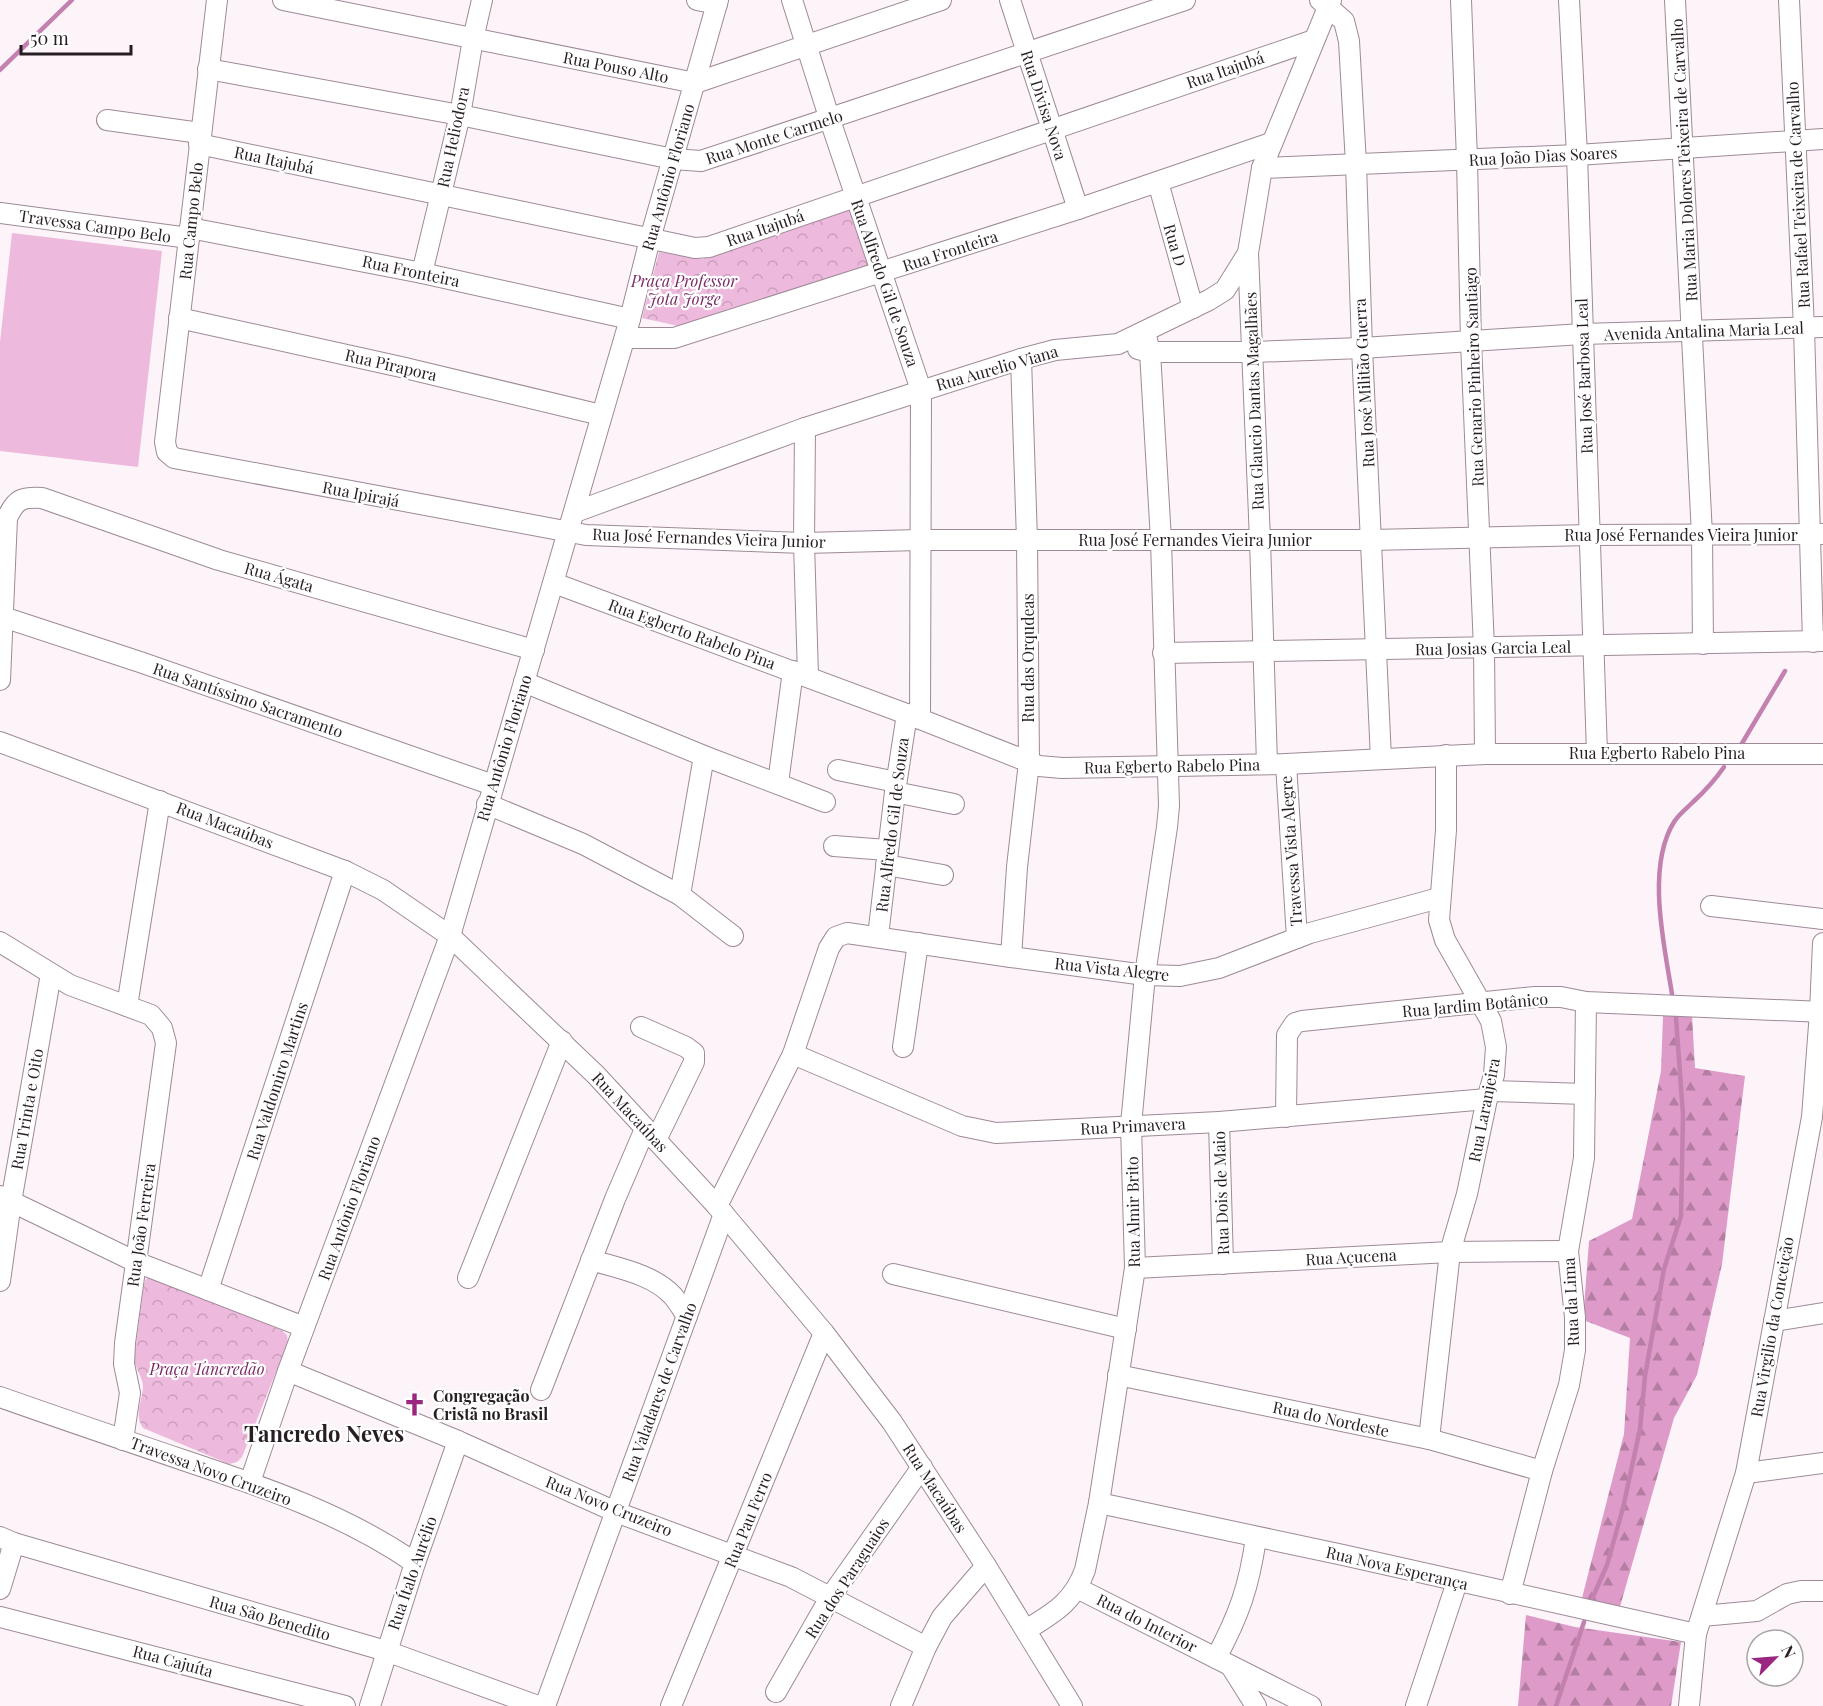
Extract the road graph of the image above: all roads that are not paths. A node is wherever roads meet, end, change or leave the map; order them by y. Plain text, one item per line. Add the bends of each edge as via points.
1 (217, 0) edge
2 (283, 0) edge
3 (483, 0) edge
4 (697, 0) edge
5 (792, 0) edge
6 (941, 0) edge
7 (1010, 0) edge
8 (1185, 0) edge
9 (1461, 0) edge
10 (1569, 0) edge
11 (1675, 0) edge
12 (1789, 0) edge
13 (717, 2) edge
14 (1328, 5) edge
15 (473, 39) junction
16 (1314, 40) junction
17 (807, 46) junction
18 (1027, 54) junction
19 (208, 69) junction
20 (695, 83) junction
21 (460, 116) junction
22 (108, 120) dead end
23 (830, 120) junction
24 (1052, 129) junction
25 (200, 139) junction
26 (1823, 139) edge
27 (1795, 141) junction
28 (1271, 143) junction
29 (1682, 148) junction
30 (1577, 156) junction
31 (673, 159) junction
32 (1467, 160) junction
33 (1356, 164) junction
34 (1262, 168) junction
35 (1158, 182) junction
36 (441, 194) junction
37 (856, 197) junction
38 (1078, 209) junction
39 (0, 213) edge
40 (190, 233) junction
41 (650, 239) junction
42 (1248, 254) junction
43 (422, 273) junction
44 (882, 273) junction
45 (1193, 308) junction
46 (179, 318) junction
47 (630, 319) junction
48 (1814, 328) edge
49 (1693, 330) junction
50 (1145, 332) junction
51 (1582, 334) junction
52 (625, 338) junction
53 (1471, 342) junction
54 (1118, 344) junction
55 (1362, 348) junction
56 (1150, 352) junction
57 (1253, 352) junction
58 (1021, 359) junction
59 (921, 390) junction
60 (601, 415) junction
61 (804, 428) junction
62 (1815, 434) edge
63 (165, 442) joint
64 (575, 512) junction
65 (567, 532) junction
66 (1817, 534) edge
67 (1591, 535) junction
68 (1702, 536) junction
69 (1480, 537) junction
70 (920, 540) junction
71 (1027, 540) junction
72 (1161, 540) junction
73 (1260, 540) junction
74 (1371, 540) junction
75 (804, 543) junction
76 (554, 583) junction
77 (3, 617) junction
78 (1818, 641) edge
79 (1703, 644) junction
80 (1594, 645) junction
81 (1484, 648) junction
82 (534, 650) junction
83 (1376, 651) junction
84 (1264, 652) junction
85 (1163, 653) junction
86 (800, 674) junction
87 (0, 680) edge
88 (524, 682) junction
89 (913, 716) junction
90 (0, 742) edge
91 (1597, 753) junction
92 (1485, 754) junction
93 (1823, 754) edge
94 (1446, 755) junction
95 (704, 756) junction
96 (1381, 759) junction
97 (1029, 762) junction
98 (1276, 764) junction
99 (1168, 765) junction
100 (838, 770) dead end
101 (778, 783) junction
102 (895, 787) junction
103 (490, 794) junction
104 (160, 801) junction
105 (825, 802) dead end
106 (954, 804) dead end
107 (834, 846) dead end
108 (886, 858) junction
109 (345, 871) junction
110 (943, 875) dead end
111 (680, 895) junction
112 (1439, 898) junction
113 (1711, 906) dead end
114 (1823, 919) edge
115 (847, 933) joint
116 (450, 936) junction
117 (733, 936) dead end
118 (878, 936) junction
119 (1297, 938) junction
120 (0, 942) edge
121 (918, 943) junction
122 (1823, 943) edge
123 (1011, 957) junction
124 (51, 974) junction
125 (1145, 975) junction
126 (1586, 1002) junction
127 (1482, 1004) junction
128 (127, 1006) junction
129 (1822, 1012) edge
130 (641, 1026) dead end
131 (562, 1041) junction
132 (903, 1047) dead end
133 (793, 1054) junction
134 (1585, 1094) junction
135 (1489, 1095) junction
136 (1286, 1117) junction
137 (1219, 1122) junction
138 (1131, 1125) junction
139 (650, 1134) junction
140 (6, 1199) edge
141 (721, 1210) junction
142 (1568, 1251) junction
143 (1450, 1252) junction
144 (591, 1260) junction
145 (136, 1262) junction
146 (1223, 1264) junction
147 (1135, 1268) junction
148 (892, 1274) dead end
149 (468, 1278) dead end
150 (0, 1281) edge
151 (208, 1290) junction
152 (1823, 1313) edge
153 (687, 1316) junction
154 (1774, 1321) junction
155 (304, 1327) junction
156 (1126, 1329) junction
157 (824, 1333) junction
158 (288, 1371) junction
159 (1118, 1375) junction
160 (541, 1390) dead end
161 (0, 1397) edge
162 (1429, 1439) junction
163 (123, 1440) junction
164 (458, 1441) junction
165 (1823, 1463) edge
166 (922, 1467) junction
167 (1542, 1471) junction
168 (1746, 1473) junction
169 (250, 1482) junction
170 (1098, 1503) junction
171 (616, 1512) junction
172 (1256, 1538) junction
173 (7, 1540) edge
174 (734, 1555) junction
175 (415, 1563) junction
176 (986, 1566) junction
177 (1457, 1582) junction
178 (1077, 1588) junction
179 (0, 1590) edge
180 (1823, 1591) edge
181 (1510, 1594) junction
182 (831, 1596) junction
183 (0, 1617) edge
184 (1699, 1625) junction
185 (1026, 1630) junction
186 (926, 1647) junction
187 (386, 1651) junction
188 (1224, 1662) junction
189 (776, 1692) dead end
190 (345, 1706) edge
191 (369, 1706) edge
192 (538, 1706) edge
193 (545, 1706) edge
194 (671, 1706) edge
195 (901, 1706) edge
196 (1072, 1706) edge
197 (1256, 1706) edge
198 (1311, 1706) edge
199 (1416, 1706) edge
200 (1689, 1706) edge

1 - 19 street, Rua Campo Belo
2 - 15 street, Rua Pouso Alto
3 - 15 street, Rua Heliodora
4 - 13 street
5 - 17 street, Rua Alfredo Gil de Souza
6 - 17 street, Rua Pouso Alto
7 - 18 street, Rua Divisa Nova
8 - 18 street, Rua Monte Carmelo
9 - 32 street, Rua Genario Pinheiro Santiago
10 - 30 street, Rua José Barbosa Leal
11 - 29 street, Rua Maria Dolores Teixeira de Carvalho
12 - 27 street, Rua Rafael Teixeira de Carvalho
13 - 20 street, Rua Antônio Floriano
14 - 16 street, Rua Aurelio Viana
14 - 33 street, Rua José Militão Guerra via 1344,21 1349,41
15 - 20 street, Rua Pouso Alto
15 - 21 street, Rua Heliodora
16 - 24 street, Rua Itajubá
16 - 28 street, Rua Aurelio Viana
17 - 20 street, Rua Pouso Alto
17 - 23 street, Rua Alfredo Gil de Souza
18 - 23 street, Rua Monte Carmelo
18 - 24 street, Rua Divisa Nova
19 - 21 street, Rua Monte Carmelo
19 - 25 street, Rua Campo Belo
20 - 31 street, Rua Antônio Floriano
21 - 31 street, Rua Monte Carmelo
21 - 36 street, Rua Heliodora
22 - 25 street, Rua Itajubá
23 - 31 street, Rua Monte Carmelo via 712,159
23 - 37 street, Rua Alfredo Gil de Souza
24 - 37 street, Rua Itajubá
24 - 38 street, Rua Divisa Nova
25 - 36 street, Rua Itajubá
25 - 40 street, Rua Campo Belo
26 - 27 street, Rua João Dias Soares
27 - 29 street, Rua João Dias Soares
27 - 48 street, Rua Rafael Teixeira de Carvalho
28 - 34 street, Rua Aurelio Viana
28 - 35 street, Rua Fronteira
29 - 30 street, Rua João Dias Soares
29 - 49 street, Rua Maria Dolores Teixeira de Carvalho
30 - 32 street, Rua João Dias Soares
30 - 51 street, Rua José Barbosa Leal
31 - 41 street, Rua Antônio Floriano
32 - 33 street, Rua João Dias Soares
32 - 53 street, Rua Genario Pinheiro Santiago
33 - 34 street, Rua João Dias Soares
33 - 55 street, Rua José Militão Guerra
34 - 42 street, Rua Aurelio Viana
35 - 38 street, Rua Fronteira
35 - 45 street, Rua D
36 - 41 street, Rua Itajubá
36 - 43 street, Rua Heliodora
37 - 41 street, Rua Itajubá via 709,247 695,249
37 - 44 street, Rua Alfredo Gil de Souza
38 - 44 street, Rua Fronteira
39 - 40 street, Travessa Campo Belo
40 - 43 street, Rua Fronteira
40 - 46 street, Rua Campo Belo
41 - 47 street, Rua Antônio Floriano
42 - 45 street, Rua Aurelio Viana via 1225,290
42 - 57 street, Rua Glaucio Dantas Magalhães
43 - 47 street, Rua Fronteira
44 - 52 street, Rua Fronteira via 674,338
44 - 59 street, Rua Alfredo Gil de Souza
45 - 50 street, Rua Aurelio Viana
46 - 60 street, Rua Pirapora
46 - 63 street, Rua Campo Belo
47 - 52 street, Rua Antônio Floriano
48 - 49 street, Avenida Antalina Maria Leal
48 - 62 street, Rua Rafael Teixeira de Carvalho
49 - 51 street, Avenida Antalina Maria Leal
49 - 68 street, Rua Maria Dolores Teixeira de Carvalho
50 - 54 street, Rua Aurelio Viana
50 - 56 street, Rua Almir Brito
51 - 53 street, Avenida Antalina Maria Leal
51 - 67 street, Rua José Barbosa Leal
52 - 60 street, Rua Antônio Floriano
53 - 55 street, Avenida Antalina Maria Leal
53 - 69 street, Rua Genario Pinheiro Santiago
54 - 56 street, Avenida Antalina Maria Leal
54 - 58 street, Rua Aurelio Viana via 1055,350
55 - 57 street, Avenida Antalina Maria Leal
55 - 74 street, Rua José Militão Guerra
56 - 57 street, Avenida Antalina Maria Leal
56 - 72 street, Rua Almir Brito
57 - 73 street, Rua Glaucio Dantas Magalhães
58 - 59 street, Rua Aurelio Viana
58 - 71 street, Rua das Orqudeas
59 - 61 street, Rua Aurelio Viana
59 - 70 street, Rua Alfredo Gil de Souza
60 - 64 street, Rua Antônio Floriano
61 - 64 street, Rua Aurelio Viana
61 - 75 street
62 - 66 street, Rua Rafael Teixeira de Carvalho
63 - 65 street, Rua Ipirajá via 167,452 187,462
64 - 65 street, Rua Antônio Floriano
65 - 75 street, Rua José Fernandes Vieira Junior
65 - 76 street, Rua Antônio Floriano
66 - 68 street, Rua José Fernandes Vieira Junior
66 - 78 street, Rua Rafael Teixeira de Carvalho
67 - 68 street, Rua José Fernandes Vieira Junior
67 - 69 street, Rua José Fernandes Vieira Junior
67 - 80 street, Rua José Barbosa Leal
68 - 79 street, Rua Maria Dolores Teixeira de Carvalho
69 - 74 street, Rua José Fernandes Vieira Junior
69 - 81 street, Rua Genario Pinheiro Santiago
70 - 71 street, Rua José Fernandes Vieira Junior
70 - 75 street, Rua José Fernandes Vieira Junior
70 - 89 street, Rua Alfredo Gil de Souza
71 - 72 street, Rua José Fernandes Vieira Junior
71 - 97 street, Rua das Orqudeas
72 - 73 street, Rua José Fernandes Vieira Junior
72 - 85 street, Rua Almir Brito
73 - 74 street, Rua José Fernandes Vieira Junior
73 - 84 street, Rua Glaucio Dantas Magalhães
74 - 83 street, Rua José Militão Guerra
75 - 86 street
76 - 82 street, Rua Antônio Floriano
76 - 86 street, Rua Egberto Rabelo Pina
77 - 82 street, Rua Ágata via 7,518 13,506 27,497 42,498 219,560
77 - 87 street
77 - 103 street, Rua Santíssimo Sacramento via 140,662
78 - 79 street, Rua Josias Garcia Leal
79 - 80 street, Rua Josias Garcia Leal
80 - 81 street, Rua Josias Garcia Leal
80 - 91 street, Rua José Barbosa Leal
81 - 83 street, Rua Josias Garcia Leal
81 - 92 street, Rua Genario Pinheiro Santiago
82 - 88 street, Rua Antônio Floriano
83 - 84 street, Rua Josias Garcia Leal
83 - 96 street, Rua José Militão Guerra
84 - 85 street, Rua Josias Garcia Leal
84 - 98 street, Rua Glaucio Dantas Magalhães
85 - 99 street, Rua Almir Brito
86 - 89 street, Rua Egberto Rabelo Pina
86 - 101 street
88 - 95 street
88 - 103 street, Rua Antônio Floriano
89 - 97 street, Rua Egberto Rabelo Pina
89 - 102 street, Rua Alfredo Gil de Souza
90 - 104 street, Rua Macaúbas
91 - 92 street, Rua Egberto Rabelo Pina
91 - 93 street, Rua Egberto Rabelo Pina
92 - 94 street, Rua Egberto Rabelo Pina
94 - 96 street, Rua Egberto Rabelo Pina
94 - 112 street, Rua Laranjeira via 1446,830
95 - 101 street
95 - 111 street
96 - 98 street, Rua Egberto Rabelo Pina
97 - 99 street, Rua Egberto Rabelo Pina via 1062,768
97 - 123 street, Rua das Orqudeas
98 - 99 street, Rua Egberto Rabelo Pina
98 - 119 street, Travessa Vista Alegre
99 - 125 street, Rua Almir Brito via 1167,827
100 - 102 street
101 - 105 street
102 - 106 street
102 - 108 street, Rua Alfredo Gil de Souza
103 - 111 street, Rua Santíssimo Sacramento
103 - 116 street, Rua Antônio Floriano
104 - 109 street, Rua Macaúbas
104 - 128 street
107 - 108 street
108 - 110 street
108 - 118 street, Rua Alfredo Gil de Souza
109 - 116 street, Rua Macaúbas via 383,890
109 - 151 street, Rua Valdomiro Martins
111 - 117 street, Rua Santíssimo Sacramento
112 - 119 street, Rua Vista Alegre
112 - 127 street, Rua Laranjeira via 1439,920 1445,940
113 - 114 street
115 - 118 street, Rua Vista Alegre
115 - 133 street, Rua Valadares de Carvalho via 832,941
116 - 131 street, Rua Macaúbas
116 - 155 street, Rua Antônio Floriano
118 - 121 street, Rua Vista Alegre
119 - 125 street, Rua Vista Alegre via 1219,968 1180,976
120 - 124 street
121 - 123 street, Rua Vista Alegre
121 - 132 street
122 - 129 street, Rua Virgilio da Conceição
123 - 125 street, Rua Vista Alegre
124 - 128 street
124 - 140 street, Rua Trinta e Oito
125 - 138 street, Rua Almir Brito
126 - 127 street, Rua Jardim Botânico via 1535,997
126 - 129 street, Rua Jardim Botânico
126 - 134 street, Rua da Lima
127 - 135 street, Rua Laranjeira via 1491,1021 1496,1047
127 - 136 street, Rua Jardim Botânico via 1295,1023 1287,1035
128 - 145 street, Rua João Ferreira via 151,1015 162,1028 166,1042
129 - 154 street, Rua Virgilio da Conceição via 1812,1117
130 - 139 street via 694,1053 694,1062
131 - 139 street, Rua Macaúbas
131 - 149 street
133 - 138 street, Rua Primavera via 980,1131 1011,1133
133 - 141 street, Rua Valadares de Carvalho
134 - 135 street, Rua Primavera
134 - 142 street, Rua da Lima via 1584,1158
135 - 136 street, Rua Primavera
135 - 143 street, Rua Laranjeira
136 - 137 street, Rua Primavera
137 - 138 street, Rua Primavera
137 - 146 street, Rua Dois de Maio
138 - 147 street, Rua Almir Brito
139 - 141 street, Rua Macaúbas
139 - 144 street via 628,1165
140 - 145 street
140 - 150 street, Rua Trinta e Oito
141 - 153 street, Rua Valadares de Carvalho
141 - 157 street, Rua Macaúbas
142 - 143 street, Rua Açucena
142 - 167 street, Rua da Lima via 1575,1350 1569,1385
143 - 146 street, Rua Açucena
143 - 162 street, Rua Laranjeira
144 - 153 street via 660,1286
144 - 160 street
145 - 151 street
145 - 163 street, Rua João Ferreira via 125,1343 124,1364 130,1393
146 - 147 street, Rua Açucena
147 - 156 street, Rua Almir Brito
148 - 156 street
151 - 155 street
152 - 154 street
153 - 171 street, Rua Valadares de Carvalho
154 - 168 street, Rua Virgilio da Conceição
155 - 158 street, Rua Antônio Floriano
156 - 159 street, Rua Almir Brito
157 - 166 street, Rua Macaúbas
157 - 174 street, Rua Pau Ferro
158 - 164 street, Rua Novo Cruzeiro
158 - 169 street, Rua Antônio Floriano
159 - 162 street, Rua do Nordeste
159 - 170 street, Rua Almir Brito
161 - 163 street, Travessa Novo Cruzeiro
162 - 167 street, Rua do Nordeste
163 - 169 street, Travessa Novo Cruzeiro
164 - 171 street, Rua Novo Cruzeiro
164 - 175 street, Rua Ítalo Aurélio
165 - 168 street
166 - 176 street, Rua Macaúbas
166 - 182 street, Rua dos Paraguaios
167 - 181 street, Rua da Lima
168 - 184 street, Rua Virgilio da Conceição
169 - 175 street, Travessa Novo Cruzeiro via 372,1536
170 - 172 street, Rua Nova Esperança
170 - 178 street, Rua Almir Brito via 1085,1570
171 - 174 street, Rua Novo Cruzeiro
171 - 193 street, Rua Valadares de Carvalho
172 - 177 street, Rua Nova Esperança
172 - 188 street, Rua do Interior via 1249,1582
173 - 179 street
173 - 187 street, Rua São Benedito
174 - 182 street, Rua Novo Cruzeiro
174 - 194 street, Rua Pau Ferro
175 - 187 street, Rua Ítalo Aurélio
176 - 185 street, Rua Macaúbas
176 - 186 street via 942,1617
177 - 181 street, Rua Nova Esperança
177 - 199 street
178 - 185 street, Rua Almir Brito via 1062,1607
178 - 188 street, Rua do Interior
180 - 184 street, Rua Nova Esperança via 1787,1594 1757,1611
181 - 184 street, Rua Nova Esperança
182 - 186 street, Rua Novo Cruzeiro
182 - 189 street, Rua dos Paraguaios
183 - 190 street, Rua Cajuíta
184 - 200 street, Rua Virgilio da Conceição
185 - 196 street, Rua Macaúbas
186 - 195 street
187 - 191 street, Rua Ítalo Aurélio
187 - 192 street, Rua São Benedito
188 - 197 street
188 - 198 street, Rua do Interior

